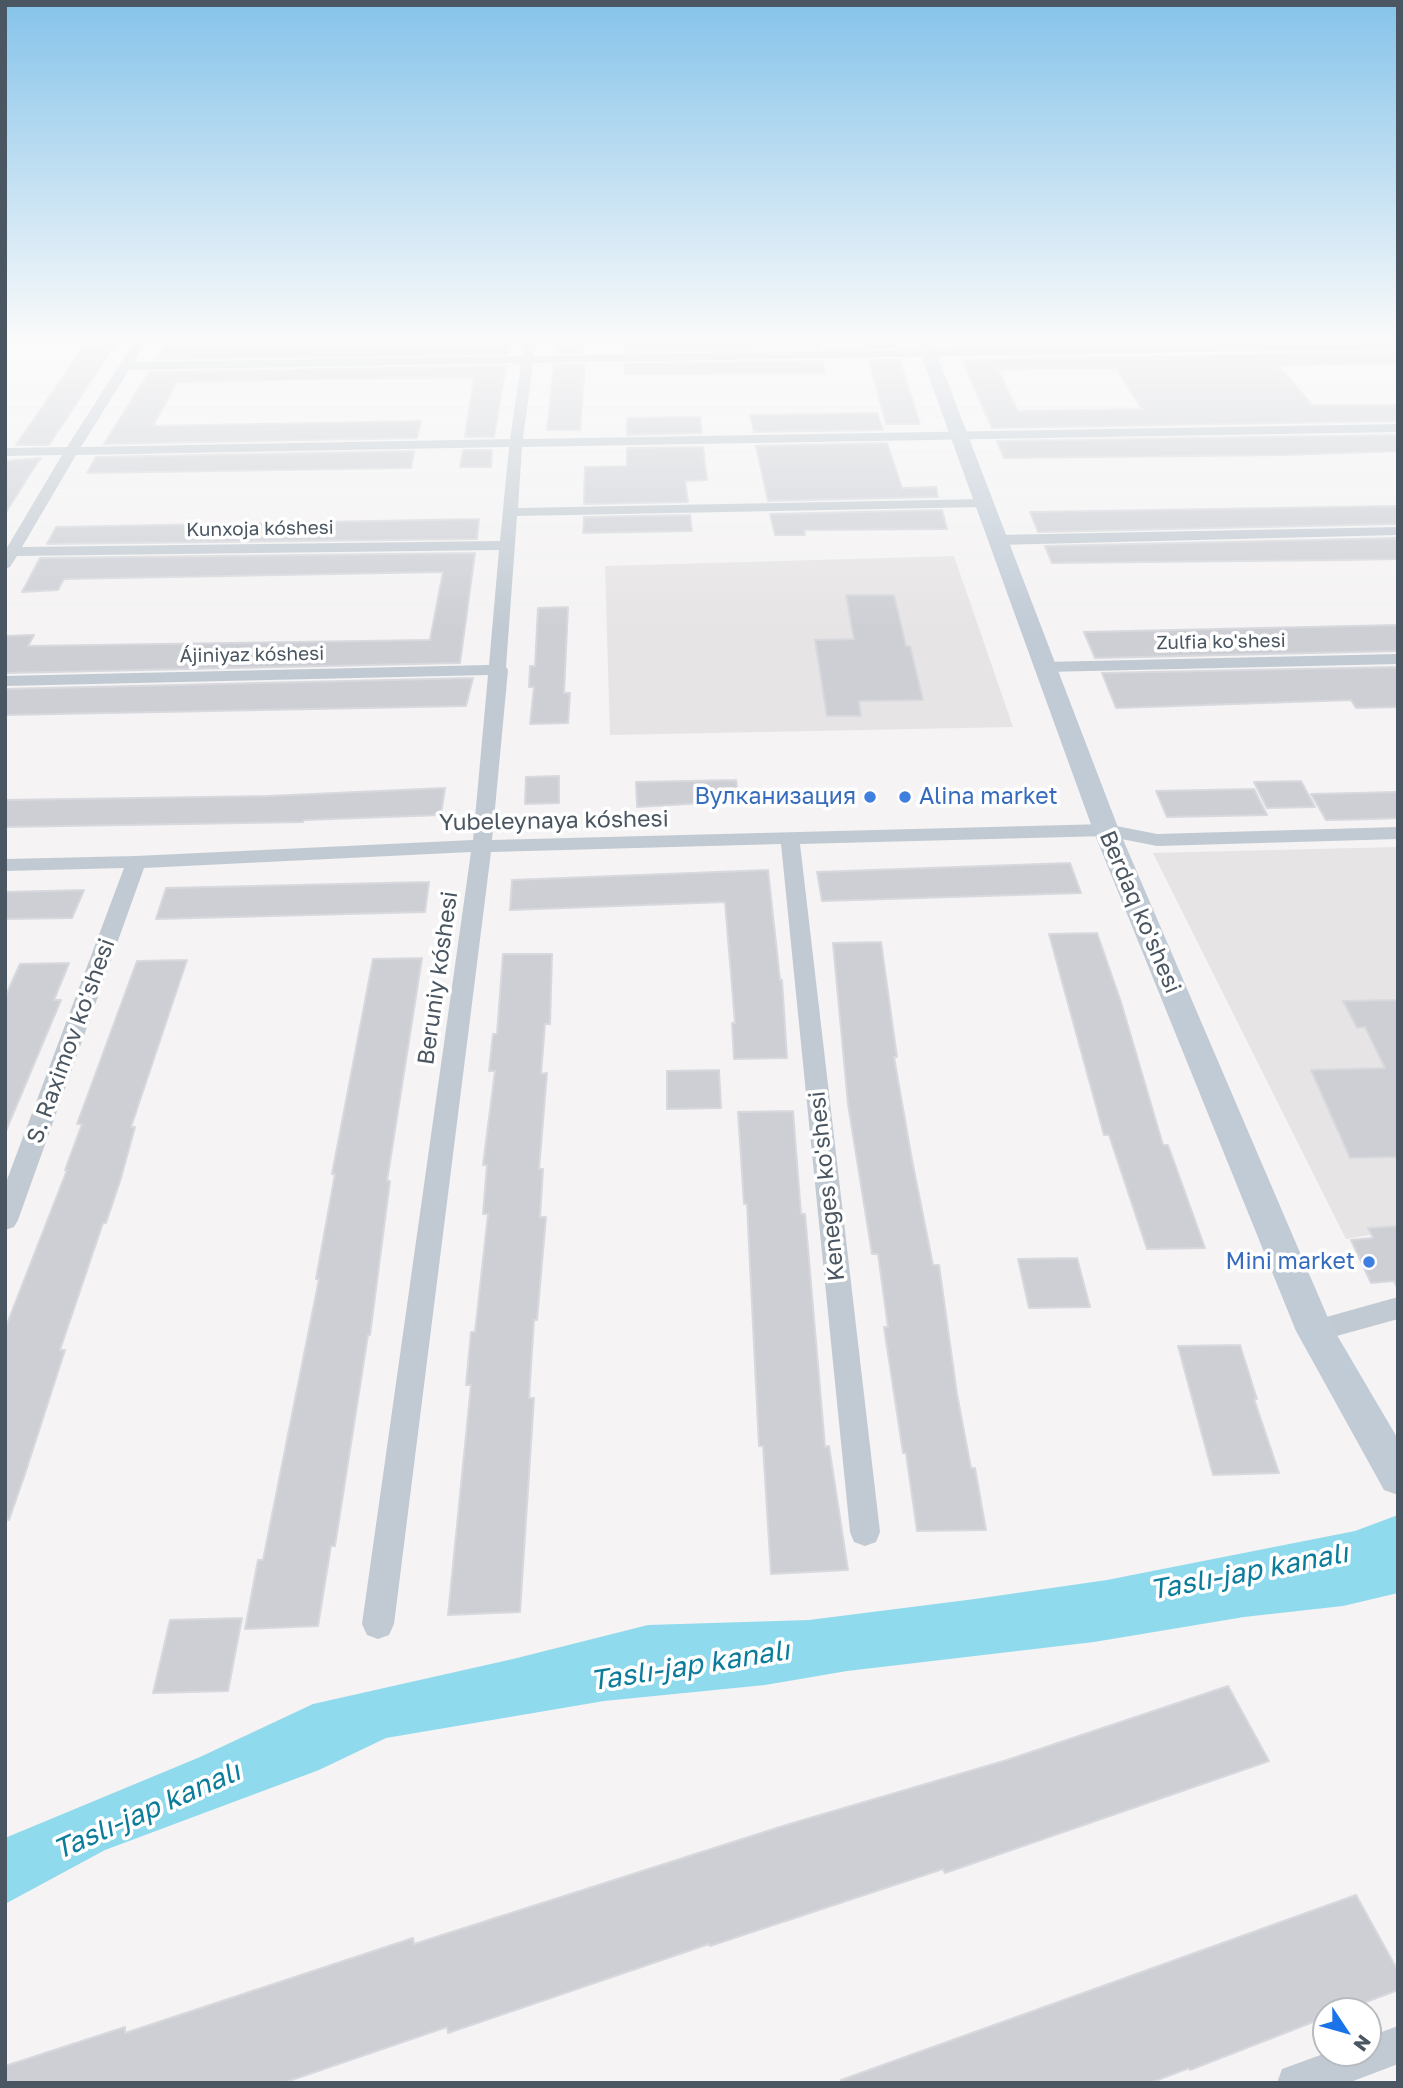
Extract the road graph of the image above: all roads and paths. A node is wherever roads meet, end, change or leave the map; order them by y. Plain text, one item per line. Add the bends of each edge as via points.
1 (82, 433) edge
2 (517, 433) edge
3 (1099, 433) edge
4 (959, 436) junction
5 (516, 443) junction
6 (72, 450) junction
7 (5, 452) edge
8 (984, 503) junction
9 (512, 512) junction
10 (1398, 531) edge
11 (997, 540) junction
12 (508, 545) junction
13 (9, 558) edge
14 (1398, 659) edge
15 (1045, 667) junction
16 (499, 670) junction
17 (5, 681) edge
18 (1106, 830) junction
19 (1398, 833) edge
20 (790, 840) junction
21 (482, 846) junction
22 (136, 862) junction
23 (5, 865) edge
24 (5, 1220) edge
25 (1398, 1308) edge
26 (1315, 1331) junction
27 (1396, 1475) edge
28 (865, 1532) dead end
29 (378, 1625) dead end
30 (1398, 2045) edge
31 (1296, 2083) edge

1 - 6 street
2 - 5 street, Beruniy kóshesi
3 - 4 street
4 - 5 street
4 - 8 street, Berdaq ko'shesi
5 - 6 street
5 - 9 street, Beruniy kóshesi
6 - 7 street
6 - 13 street
8 - 9 street
8 - 11 street, Berdaq ko'shesi
9 - 12 street, Beruniy kóshesi
10 - 11 street
11 - 15 street, Berdaq ko'shesi
12 - 13 street, Kunxoja kóshesi
12 - 16 street, Beruniy kóshesi
14 - 15 street, Zulfia ko'shesi
15 - 18 street, Berdaq ko'shesi
16 - 17 street, Ájiniyaz kóshesi
16 - 21 street, Beruniy kóshesi
18 - 19 street, Yubeleynaya kóshesi via 1157,840
18 - 20 street, Yubeleynaya kóshesi
18 - 26 street, Berdaq ko'shesi
20 - 21 street, Yubeleynaya kóshesi
20 - 28 street, Keneges ko'shesi
21 - 22 street, Yubeleynaya kóshesi
21 - 29 street, Beruniy kóshesi
22 - 23 street, Yubeleynaya kóshesi
22 - 24 street, S. Raximov ko'shesi
25 - 26 street
26 - 27 street, Berdaq ko'shesi
30 - 31 street

